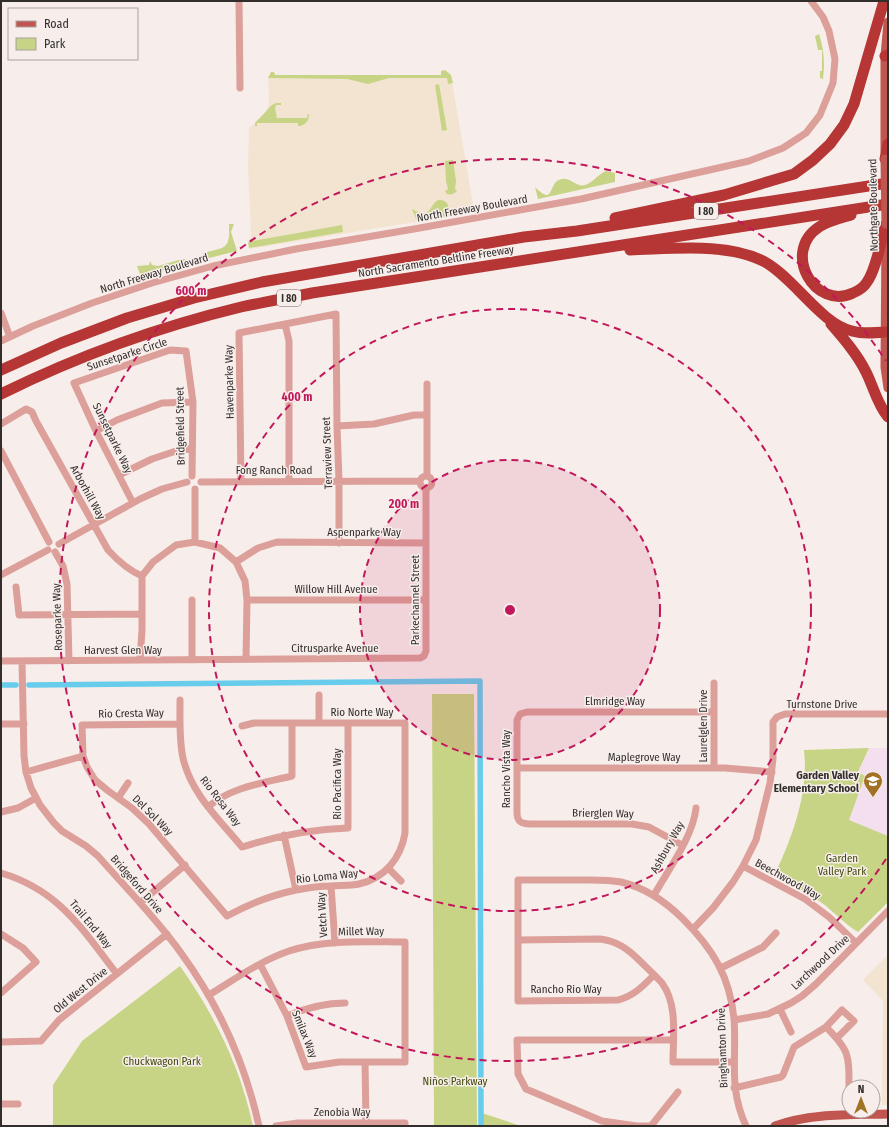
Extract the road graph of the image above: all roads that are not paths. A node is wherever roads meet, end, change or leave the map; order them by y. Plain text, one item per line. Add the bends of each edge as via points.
1 (239, 1) edge
2 (811, 1) edge
3 (884, 1) edge
4 (888, 22) edge
5 (886, 56) edge
6 (240, 88) dead end
7 (888, 144) edge
8 (885, 159) junction
9 (888, 176) edge
10 (888, 184) edge
11 (753, 204) junction
12 (888, 204) edge
13 (869, 207) junction
14 (886, 224) junction
15 (524, 237) junction
16 (590, 250) junction
17 (1, 312) edge
18 (336, 314) joint
19 (825, 315) junction
20 (285, 324) junction
21 (885, 332) junction
22 (10, 337) junction
23 (1, 341) edge
24 (186, 351) joint
25 (1, 370) edge
26 (74, 383) joint
27 (427, 384) dead end
28 (888, 388) edge
29 (1, 394) edge
30 (193, 402) junction
31 (426, 415) junction
32 (888, 417) edge
33 (1, 424) edge
34 (337, 426) junction
35 (96, 431) junction
36 (192, 448) junction
37 (1, 451) edge
38 (119, 475) junction
39 (192, 476) junction
40 (427, 476) junction
41 (290, 481) junction
42 (339, 481) junction
43 (420, 481) junction
44 (187, 482) junction
45 (200, 482) junction
46 (241, 482) junction
47 (426, 488) junction
48 (195, 489) junction
49 (133, 503) junction
50 (93, 524) junction
51 (49, 542) junction
52 (195, 542) junction
53 (339, 543) junction
54 (426, 543) junction
55 (59, 544) junction
56 (48, 550) junction
57 (55, 552) junction
58 (236, 562) junction
59 (1, 574) edge
60 (142, 576) junction
61 (16, 587) dead end
62 (192, 600) dead end
63 (246, 600) junction
64 (425, 600) junction
65 (142, 614) junction
66 (68, 615) junction
67 (424, 656) joint
68 (246, 658) junction
69 (140, 660) junction
70 (192, 660) junction
71 (1, 661) edge
72 (22, 661) junction
73 (69, 661) junction
74 (714, 684) dead end
75 (319, 695) dead end
76 (180, 700) dead end
77 (714, 712) junction
78 (888, 714) edge
79 (518, 717) joint
80 (292, 723) junction
81 (319, 723) junction
82 (348, 723) junction
83 (1, 724) edge
84 (24, 724) junction
85 (180, 724) junction
86 (82, 725) joint
87 (242, 726) dead end
88 (83, 756) junction
89 (517, 768) junction
90 (714, 768) junction
91 (26, 772) junction
92 (772, 772) junction
93 (128, 783) dead end
94 (36, 798) junction
95 (118, 798) junction
96 (208, 807) junction
97 (696, 808) dead end
98 (1, 812) edge
99 (520, 822) joint
100 (284, 835) junction
101 (682, 845) junction
102 (185, 866) junction
103 (743, 866) junction
104 (388, 868) junction
105 (1, 873) edge
106 (518, 880) joint
107 (401, 881) dead end
108 (331, 886) junction
109 (296, 890) junction
110 (654, 895) junction
111 (140, 903) junction
112 (888, 911) edge
113 (227, 916) joint
114 (693, 929) junction
115 (776, 933) dead end
116 (1, 934) edge
117 (167, 934) junction
118 (518, 940) junction
119 (335, 943) junction
120 (856, 943) junction
121 (260, 964) junction
122 (721, 968) junction
123 (117, 974) junction
124 (654, 975) junction
125 (1, 993) edge
126 (209, 994) junction
127 (345, 1003) dead end
128 (780, 1009) junction
129 (287, 1016) junction
130 (734, 1020) junction
131 (826, 1026) junction
132 (791, 1032) dead end
133 (837, 1038) junction
134 (673, 1040) junction
135 (1, 1042) edge
136 (365, 1062) junction
137 (405, 1062) joint
138 (734, 1062) junction
139 (849, 1079) edge
140 (734, 1088) junction
141 (678, 1092) dead end
142 (1, 1104) edge
143 (18, 1104) dead end
144 (841, 1114) edge
145 (366, 1123) junction
146 (259, 1126) edge
147 (276, 1126) edge
148 (405, 1126) edge
149 (652, 1126) edge
150 (746, 1126) edge
151 (775, 1126) edge

1 - 6 street
2 - 22 street, North Freeway Boulevard via 823,17 829,31 835,59 833,83 820,115 806,133 783,148 749,161 581,199 213,266 112,296
3 - 15 highway via 854,104 844,125 830,144 794,174 724,195
4 - 5 main road, Northgate Boulevard
5 - 8 main road, Northgate Boulevard
7 - 8 highway
8 - 14 main road, Northgate Boulevard, bridge
9 - 11 highway
10 - 11 highway, North Sacramento Beltline Freeway / I 80
11 - 15 highway, North Sacramento Beltline Freeway / I 80
12 - 13 highway, North Sacramento Beltline Freeway / I 80
13 - 14 highway via 820,226 804,245 804,270 818,289 838,296 849,295 867,283
13 - 16 highway, North Sacramento Beltline Freeway / I 80
14 - 21 main road, Northgate Boulevard
15 - 25 highway, North Sacramento Beltline Freeway / I 80 via 262,282 194,298 127,318 68,340
16 - 19 highway via 729,250 765,262 781,273
16 - 29 highway, North Sacramento Beltline Freeway / I 80 via 312,293 241,307 103,349
17 - 22 street
18 - 20 street, Havenparke Way
18 - 34 street, Terraview Street
19 - 21 highway via 837,325 852,331
19 - 32 highway via 852,350
20 - 41 street via 289,341
20 - 46 street, Havenparke Way via 239,334
21 - 28 main road, Northgate Boulevard
22 - 23 street, North Freeway Boulevard
24 - 26 street, Sunsetparke Circle via 170,350
24 - 30 street, Bridgefield Street
26 - 35 street, Sunsetparke Way
27 - 31 street
30 - 35 street via 162,403
30 - 36 street, Bridgefield Street
31 - 34 street via 414,415 374,424
31 - 40 street
33 - 50 street, Arborhill Way via 26,410 32,412
34 - 42 street, Terraview Street
35 - 38 street, Sunsetparke Way
36 - 38 street via 152,459
36 - 39 street, Bridgefield Street
37 - 51 street
38 - 49 street, Sunsetparke Way
39 - 44 street
39 - 45 street via 197,477
40 - 43 street via 423,476
40 - 47 street via 432,481
41 - 42 street, Fong Ranch Road
41 - 46 street, Fong Ranch Road
42 - 43 street, Fong Ranch Road
42 - 53 street, Terraview Street
43 - 47 street via 420,485
44 - 48 street via 189,487
44 - 49 street via 162,489
45 - 46 street, Fong Ranch Road
45 - 48 street via 199,487
47 - 54 street
48 - 52 street
49 - 50 street
50 - 55 street
50 - 60 street, Arborhill Way via 108,550 120,564
51 - 55 street via 54,540
51 - 56 street
52 - 58 street via 220,548
52 - 60 street via 176,546 153,562
53 - 54 street, Aspenparke Way
53 - 58 street, Aspenparke Way via 277,542 258,548
54 - 64 street, Parkechannel Street
55 - 57 street via 59,549
56 - 57 street
56 - 59 street
57 - 66 street, Roseparke Way via 66,575
58 - 63 street via 245,581
60 - 65 street
61 - 66 street via 19,615
62 - 70 street
63 - 64 street, Willow Hill Avenue
63 - 68 street
64 - 67 street, Parkechannel Street
65 - 66 street
65 - 69 street
66 - 73 street, Roseparke Way
67 - 68 street, Citrusparke Avenue
68 - 70 street, Harvest Glen Way
69 - 70 street, Harvest Glen Way
69 - 73 street, Harvest Glen Way
71 - 72 street, Harvest Glen Way
72 - 73 street, Harvest Glen Way
72 - 84 street, Bridgeford Drive
74 - 77 street, Laurelglen Drive
75 - 81 street
76 - 85 street, Rio Rosa Way
77 - 79 street, Elmridge Way via 527,712
77 - 90 street, Laurelglen Drive
78 - 92 street, Turnstone Drive via 780,715 773,722
79 - 89 street, Rancho Vista Way
80 - 81 street, Rio Norte Way
80 - 87 street, Rio Norte Way via 254,723
80 - 96 street via 292,776 228,794
81 - 82 street, Rio Norte Way
82 - 100 street, Rio Pacifica Way via 348,828
82 - 104 street, Rio Norte Way via 405,723 405,833 401,848
83 - 84 street
84 - 91 street, Bridgeford Drive
85 - 86 street, Rio Cresta Way
85 - 96 street, Rio Rosa Way via 181,748 186,768 194,788
86 - 88 street, Del Sol Way
88 - 91 street
88 - 95 street, Del Sol Way via 95,780
89 - 90 street, Maplegrove Way
89 - 99 street, Rancho Vista Way via 517,813
90 - 92 street, Maplegrove Way
91 - 94 street, Bridgeford Drive
92 - 103 street, Turnstone Drive via 756,840
93 - 95 street
94 - 98 street via 18,808
94 - 111 street, Bridgeford Drive via 54,823 98,856
95 - 102 street, Del Sol Way via 149,824
96 - 100 street, Rio Rosa Way via 242,847
97 - 101 street, Ashbury Way via 693,824
99 - 101 street, Brierglen Way via 642,825
100 - 109 street
101 - 110 street, Ashbury Way
102 - 111 street
102 - 113 street, Del Sol Way
103 - 114 street, Turnstone Drive via 724,895
103 - 120 street, Beechwood Way via 805,899 829,917
104 - 107 street
104 - 108 street, Rio Loma Way via 366,882
105 - 123 street, Trail End Way via 34,886 59,904 78,922
106 - 110 street, Binghamton Drive via 609,880 632,885
106 - 118 street, Rancho Rio Way
108 - 109 street, Rio Loma Way
108 - 119 street, Vetch Way
109 - 113 street, Rio Loma Way via 270,897
110 - 114 street, Binghamton Drive
111 - 117 street, Bridgeford Drive
112 - 120 street, Larchwood Drive
114 - 122 street, Binghamton Drive
115 - 122 street via 763,948
116 - 125 street via 23,948 36,962
117 - 123 street, Old West Drive
117 - 126 street, Bridgeford Drive
118 - 124 street via 611,941 625,947
118 - 124 street, Rancho Rio Way via 518,1001 618,1000 638,991
119 - 121 street, Millet Way via 289,951
119 - 137 street, Millet Way via 405,942
120 - 128 street, Larchwood Drive via 808,990
121 - 126 street, Millet Way
121 - 129 street, Smilax Way
122 - 130 street, Binghamton Drive via 729,991
123 - 135 street, Old West Drive via 59,1020 41,1041
124 - 134 street via 666,990 672,1005
126 - 146 street, Bridgeford Drive via 240,1062
127 - 129 street via 311,1007
128 - 130 street, Larchwood Drive
128 - 132 street
129 - 136 street, Smilax Way via 306,1067
130 - 138 street, Binghamton Drive
131 - 133 street
131 - 133 street via 842,1010 854,1021
131 - 140 street via 794,1047 781,1077
133 - 139 street via 848,1060
134 - 138 street via 673,1062
134 - 149 street via 517,1040 518,1074 526,1089 602,1121
136 - 137 street, Smilax Way
136 - 145 street
138 - 140 street, Binghamton Drive
140 - 150 street, Binghamton Drive
141 - 149 street
142 - 143 street
144 - 151 main road via 812,1117
145 - 147 street, Zenobia Way via 298,1123
145 - 148 street, Zenobia Way via 405,1122

